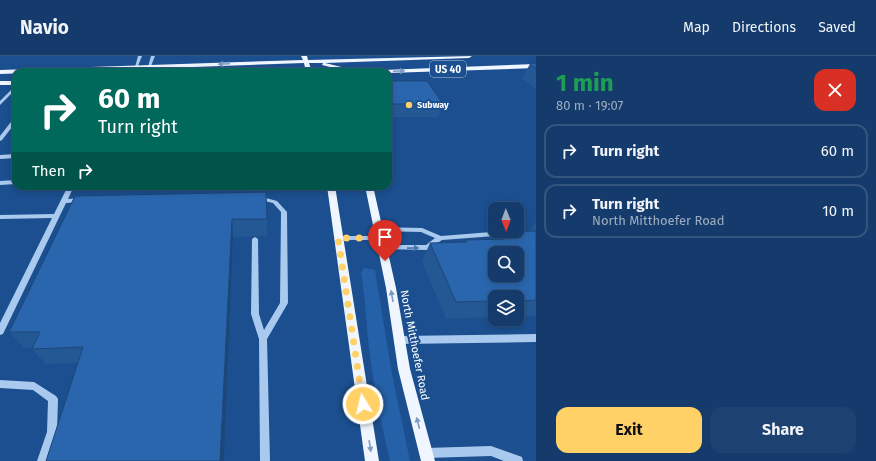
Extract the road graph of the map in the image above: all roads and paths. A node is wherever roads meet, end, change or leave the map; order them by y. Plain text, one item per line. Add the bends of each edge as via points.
1 (140, 56) edge
2 (153, 56) edge
3 (449, 56) edge
4 (469, 56) edge
5 (305, 58) edge
6 (319, 58) edge
7 (330, 58) edge
8 (136, 66) junction
9 (150, 66) junction
10 (536, 66) edge
11 (91, 68) edge
12 (307, 68) edge
13 (332, 68) edge
14 (333, 68) edge
15 (12, 71) edge
16 (392, 71) edge
17 (0, 72) edge
18 (12, 82) edge
19 (0, 83) edge
20 (12, 91) edge
21 (0, 104) edge
22 (12, 124) edge
23 (0, 139) edge
24 (12, 156) edge
25 (0, 157) edge
26 (12, 182) edge
27 (0, 183) edge
28 (69, 190) edge
29 (332, 190) edge
30 (370, 190) edge
31 (251, 198) edge
32 (87, 200) edge
33 (63, 201) junction
34 (56, 216) junction
35 (0, 217) edge
36 (488, 234) edge
37 (338, 238) junction
38 (381, 238) junction
39 (440, 238) junction
40 (255, 239) dead end
41 (0, 331) edge
42 (536, 338) edge
43 (263, 339) junction
44 (400, 340) junction
45 (0, 384) edge
46 (427, 457) edge
47 (42, 461) edge
48 (265, 461) edge
49 (372, 461) edge
50 (518, 461) edge

1 - 8 lane
2 - 9 lane
3 - 4 main road, US 40
3 - 7 main road, US 40
5 - 6 main road, US 40
5 -> 9 main road, US 40
5 - 12 main road
6 - 7 main road, US 40
6 - 13 main road
7 - 14 main road
8 - 9 main road, US 40
8 - 11 main road, US 40
16 -> 10 main road, US 40
15 - 17 main road, US 40
18 - 19 main road
20 - 21 lane
22 - 23 lane
24 - 25 lane
26 - 27 lane
28 - 33 lane
29 - 37 main road
30 - 38 main road, North Mitthoefer Road
31 - 43 lane via 275,202 284,212 284,303
32 - 33 lane
33 - 34 lane
34 - 35 lane
34 - 41 lane
36 - 39 lane
37 - 38 lane
37 -> 49 main road
38 - 39 lane via 422,230
38 -> 39 lane via 427,248
44 -> 38 main road, North Mitthoefer Road
40 - 43 lane via 255,314
42 - 44 lane
43 - 48 lane
46 -> 44 main road, North Mitthoefer Road via 404,369
45 - 47 lane via 34,386 53,400 52,432
46 - 50 lane via 491,451

